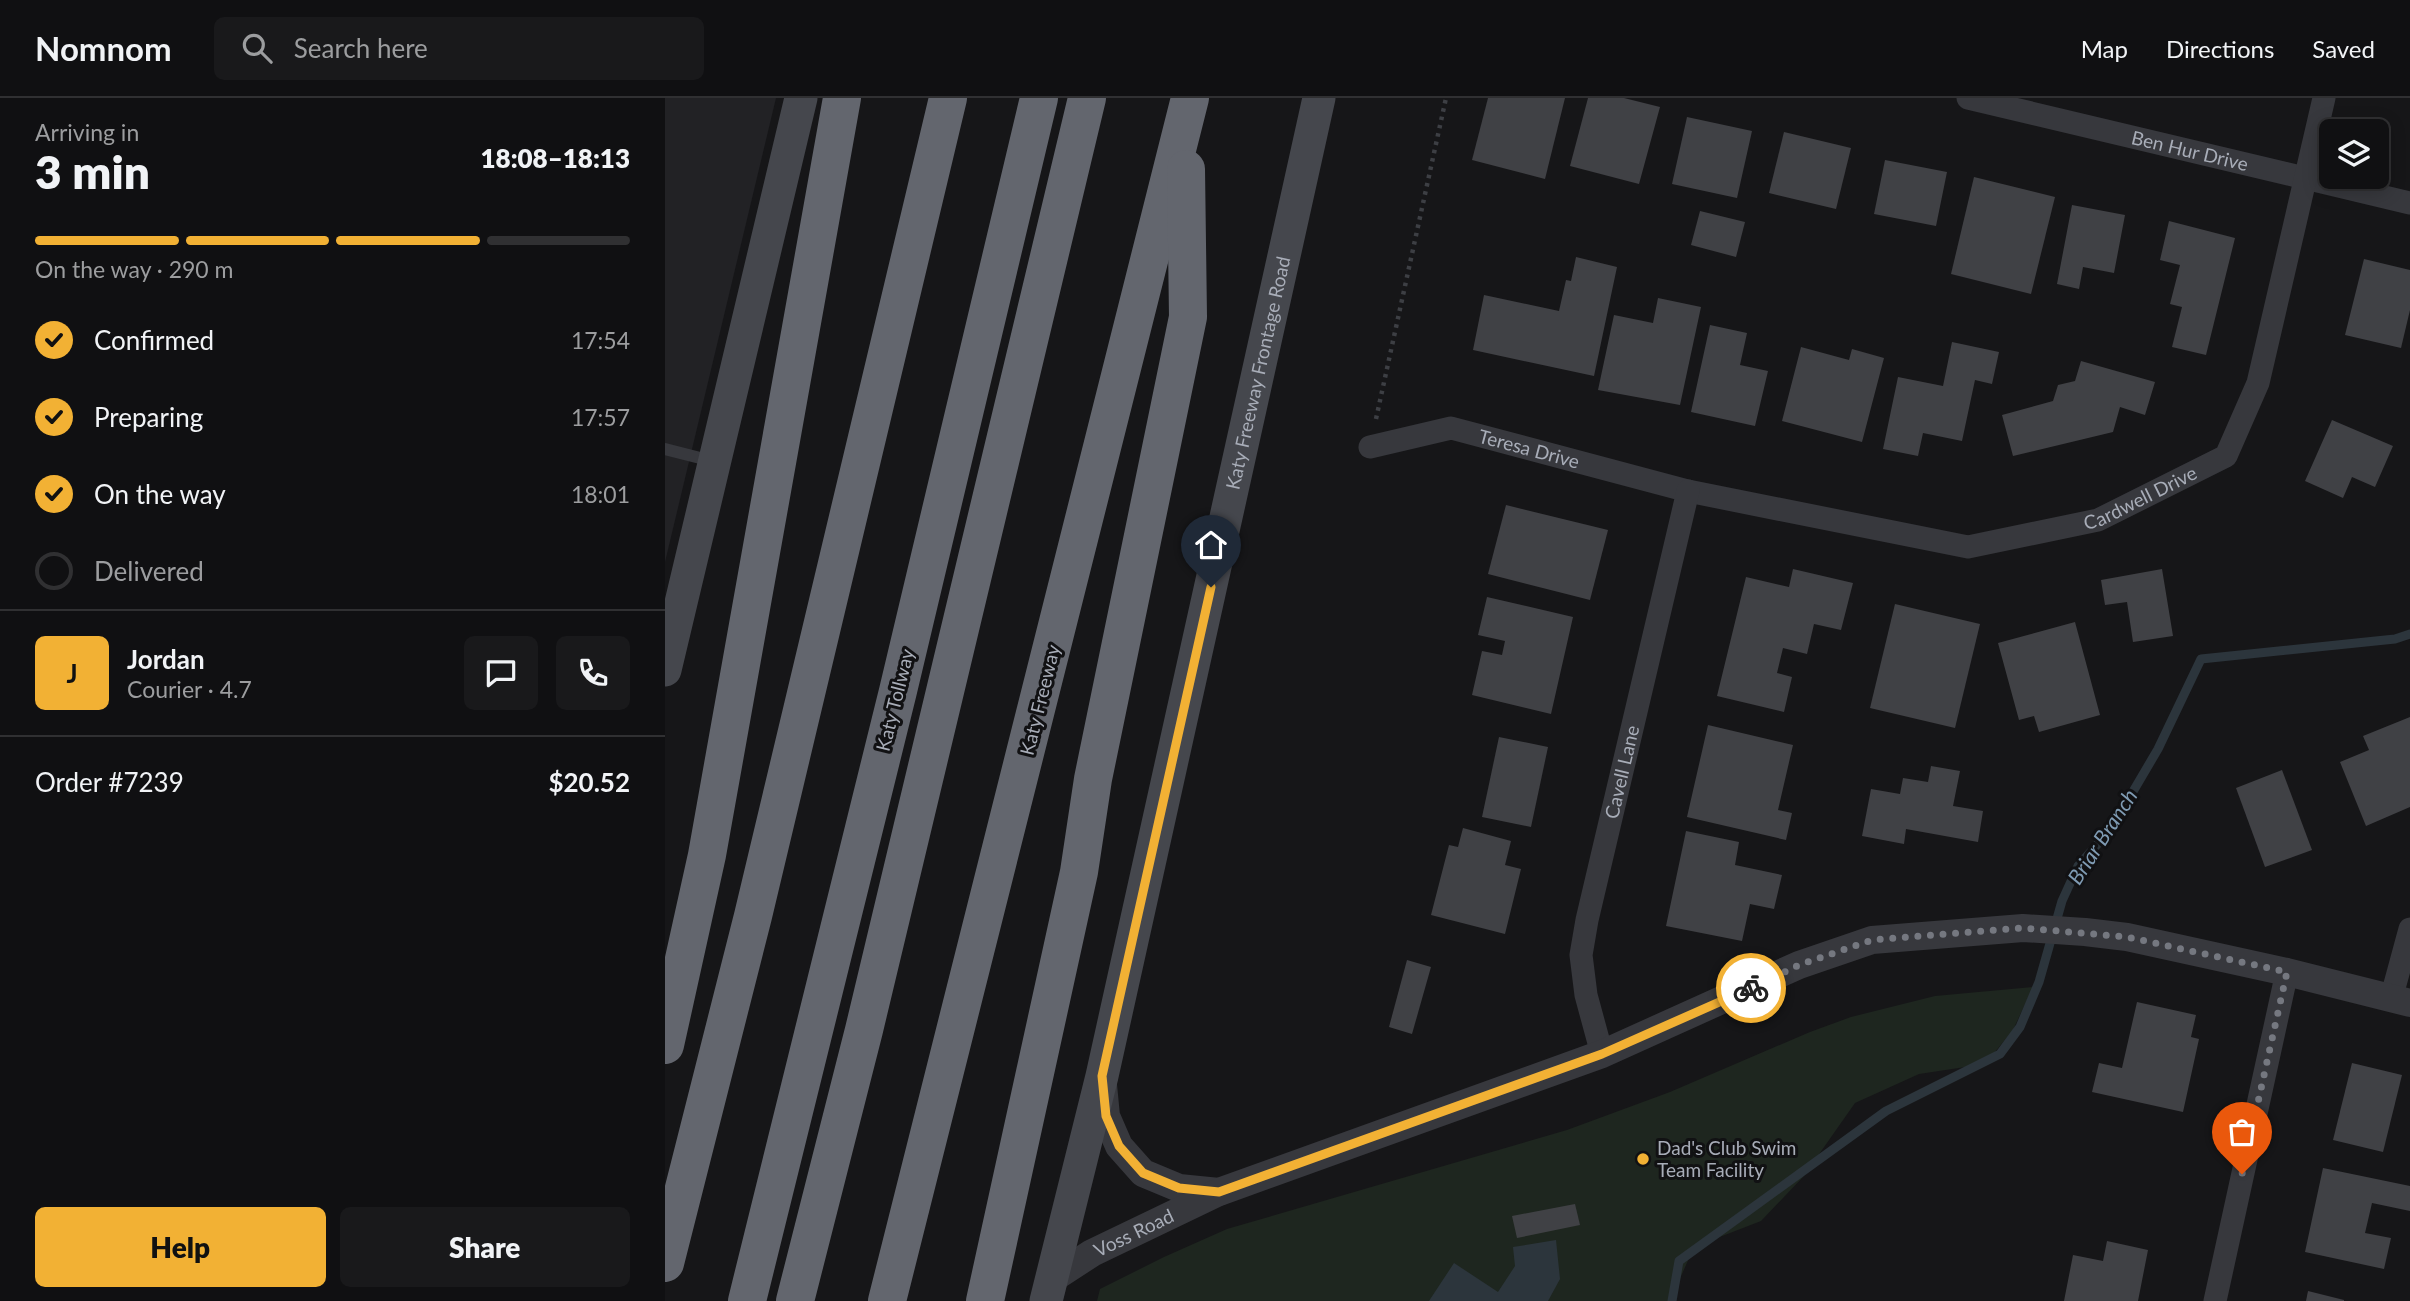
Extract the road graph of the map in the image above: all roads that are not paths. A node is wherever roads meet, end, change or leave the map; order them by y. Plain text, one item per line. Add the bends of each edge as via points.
1 (801, 98) edge
2 (842, 98) edge
3 (949, 98) edge
4 (1039, 98) edge
5 (1087, 98) edge
6 (1319, 98) edge
7 (1968, 98) edge
8 (2324, 98) edge
9 (1188, 107) edge
10 (2306, 179) junction
11 (2410, 203) edge
12 (1370, 447) road end
13 (665, 449) edge
14 (714, 461) junction
15 (1688, 491) junction
16 (665, 670) edge
17 (2410, 929) edge
18 (2287, 972) junction
19 (2401, 1001) edge
20 (665, 1045) edge
21 (1602, 1054) junction
22 (1102, 1076) junction
23 (1219, 1192) junction
24 (665, 1263) edge
25 (1049, 1290) edge
26 (747, 1301) edge
27 (795, 1301) edge
28 (887, 1301) edge
29 (985, 1301) edge
30 (2214, 1301) edge

1 - 14 main road
2 - 20 highway via 707,855
3 - 24 highway
4 - 26 highway, Katy Tollway
5 - 27 highway
6 - 22 main road, Katy Freeway Frontage Road
7 - 10 street, Ben Hur Drive
8 - 10 street, Cardwell Drive
9 - 28 highway, Katy Freeway
9 - 29 highway via 1188,317 1093,779 1079,872
10 - 11 street, Ben Hur Drive
10 - 15 street, Cardwell Drive via 2258,383 2226,456 2098,520 1969,547
12 - 15 street, Teresa Drive via 1451,428
13 - 14 lane
14 - 16 main road
15 - 21 street, Cavell Lane via 1581,955
17 - 19 street
18 - 19 street, Voss Road
18 - 21 street, Voss Road via 2085,932 2023,928 1872,940 1799,965
18 - 30 street
21 - 23 street, Voss Road
22 - 23 street, Voss Road via 1106,1116 1114,1136 1143,1173 1179,1188
22 - 25 main road, Katy Freeway Frontage Road
23 - 25 street, Voss Road via 1092,1253

